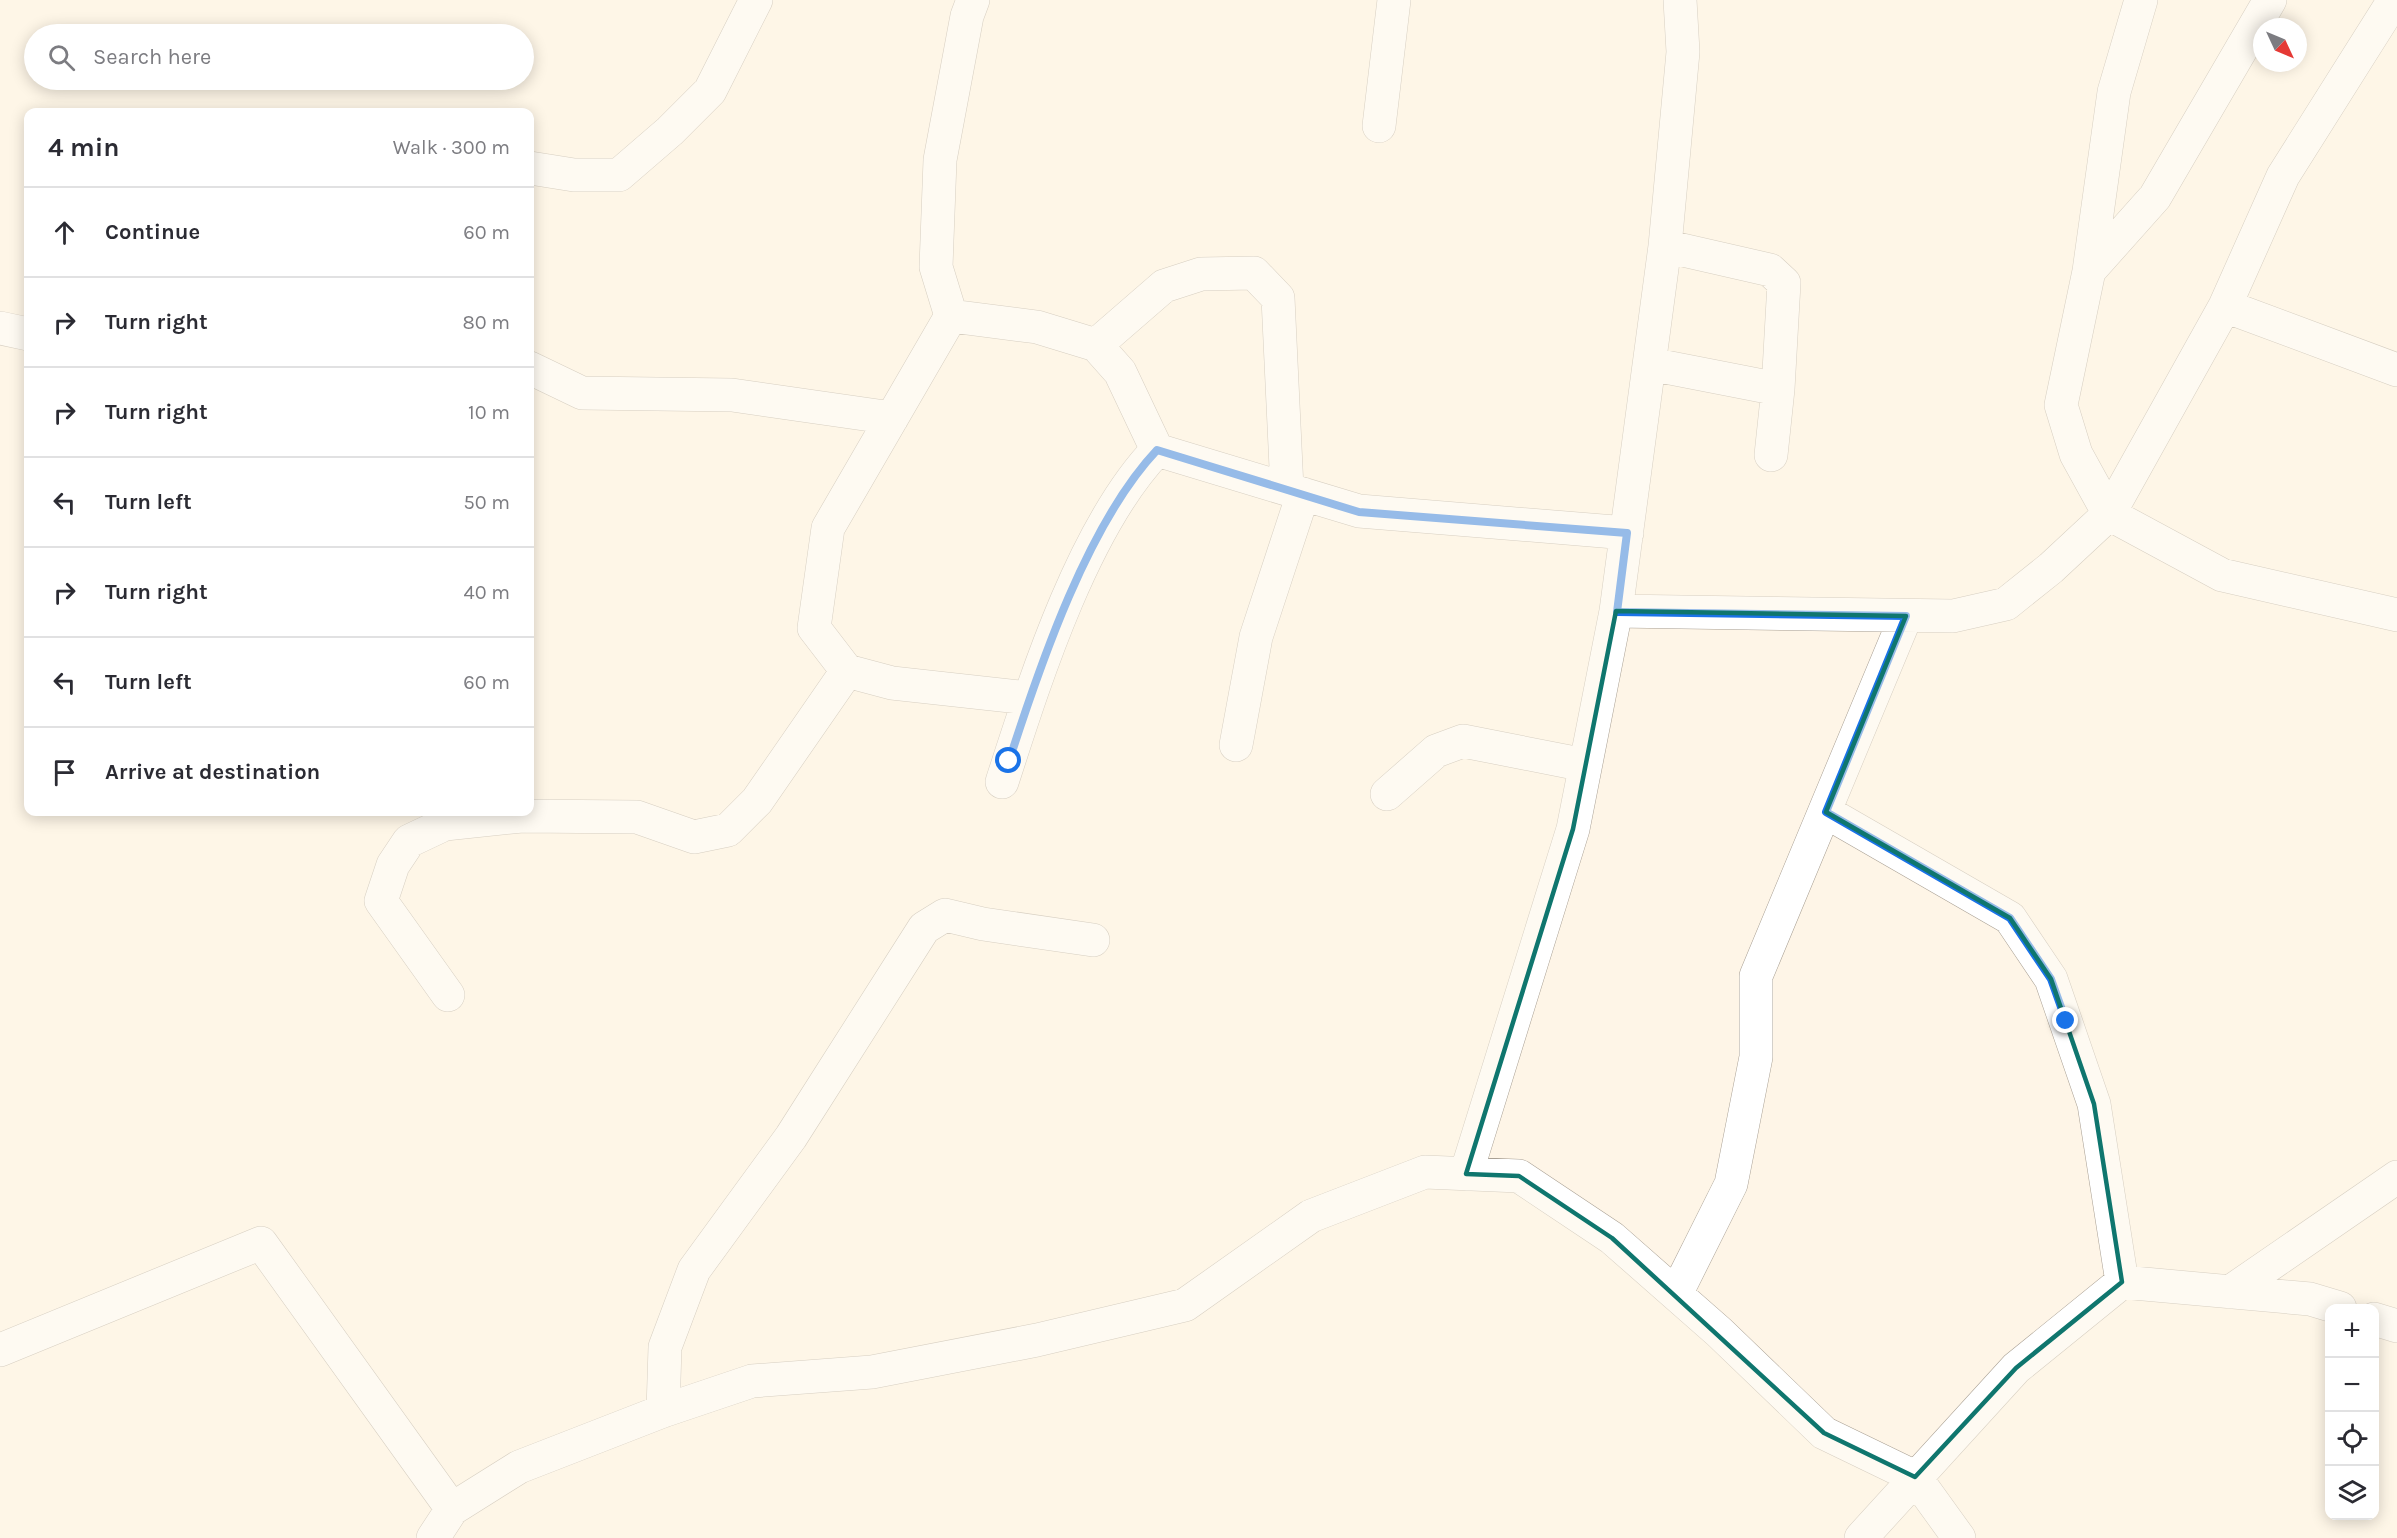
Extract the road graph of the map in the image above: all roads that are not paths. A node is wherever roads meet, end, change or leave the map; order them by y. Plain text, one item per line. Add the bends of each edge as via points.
1 (756, 0) edge
2 (973, 0) edge
3 (1394, 0) edge
4 (1680, 0) edge
5 (2141, 0) edge
6 (2270, 0) edge
7 (2394, 0) edge
8 (1379, 126) dead end
9 (534, 169) edge
10 (1665, 246) junction
11 (2089, 271) junction
12 (2225, 306) junction
13 (951, 316) junction
14 (0, 328) edge
15 (24, 333) edge
16 (1096, 345) junction
17 (1650, 363) junction
18 (534, 370) edge
19 (2397, 370) edge
20 (1778, 388) junction
21 (892, 418) junction
22 (1157, 450) junction
23 (1771, 455) dead end
24 (1295, 491) junction
25 (2109, 514) junction
26 (1627, 533) junction
27 (1617, 612) junction
28 (2397, 615) edge
29 (1906, 616) junction
30 (847, 671) junction
31 (1029, 698) junction
32 (1236, 745) dead end
33 (1586, 765) junction
34 (1002, 782) dead end
35 (1387, 794) dead end
36 (1826, 812) junction
37 (1093, 940) dead end
38 (448, 995) dead end
39 (1466, 1174) junction
40 (2397, 1177) edge
41 (2122, 1282) junction
42 (2230, 1292) junction
43 (1676, 1294) junction
44 (2327, 1304) edge
45 (2379, 1321) edge
46 (2397, 1326) edge
47 (0, 1350) edge
48 (663, 1412) junction
49 (1915, 1477) junction
50 (452, 1509) junction
51 (433, 1538) edge
52 (1861, 1538) edge
53 (1959, 1538) edge

1 - 9 street via 710,91 619,174 574,175
2 - 13 street via 966,16 940,160 936,267
3 - 8 street
4 - 10 street via 1683,52
5 - 11 street via 2114,92
6 - 11 street via 2155,197
7 - 12 street via 2283,176
10 - 17 street
10 - 20 street via 1770,270 1784,283
11 - 25 street via 2061,405 2076,454
12 - 19 street
12 - 25 street
13 - 16 street via 1037,327
13 - 21 street
14 - 15 street
16 - 22 street via 1120,372
16 - 24 street via 1164,286 1201,274 1254,273 1278,298
17 - 20 street
17 - 26 street
18 - 21 street via 582,393 732,395
20 - 23 street
21 - 30 street via 828,528 814,628
22 - 24 street
22 - 31 street via 1138,470 1087,557
24 - 26 street via 1359,512
24 - 32 street via 1256,637
25 - 28 street via 2222,575
25 - 29 street via 2006,604 1953,616
26 - 27 street
27 - 29 street
27 - 33 street
29 - 36 street
30 - 31 street via 892,683
30 - 38 street via 757,801 728,830 694,837 637,817 522,816 445,824 409,841 393,865 381,901
31 - 34 street
33 - 35 street via 1463,741 1436,751
33 - 39 street via 1573,829
36 - 41 street via 2010,918 2051,979 2094,1104
36 - 43 street via 1756,976 1756,1057 1731,1184
37 - 48 street via 945,915 924,928 791,1137 694,1270 665,1347
39 - 43 street via 1519,1176 1612,1238
39 - 48 street via 1425,1172 1311,1216 1185,1305 1037,1340 872,1372 752,1381
40 - 42 street
41 - 42 street
41 - 49 street via 2016,1368
42 - 44 street
43 - 49 street via 1824,1433
45 - 46 street
47 - 50 street via 261,1243
48 - 50 street via 519,1467
49 - 52 street
49 - 53 street
50 - 51 street

